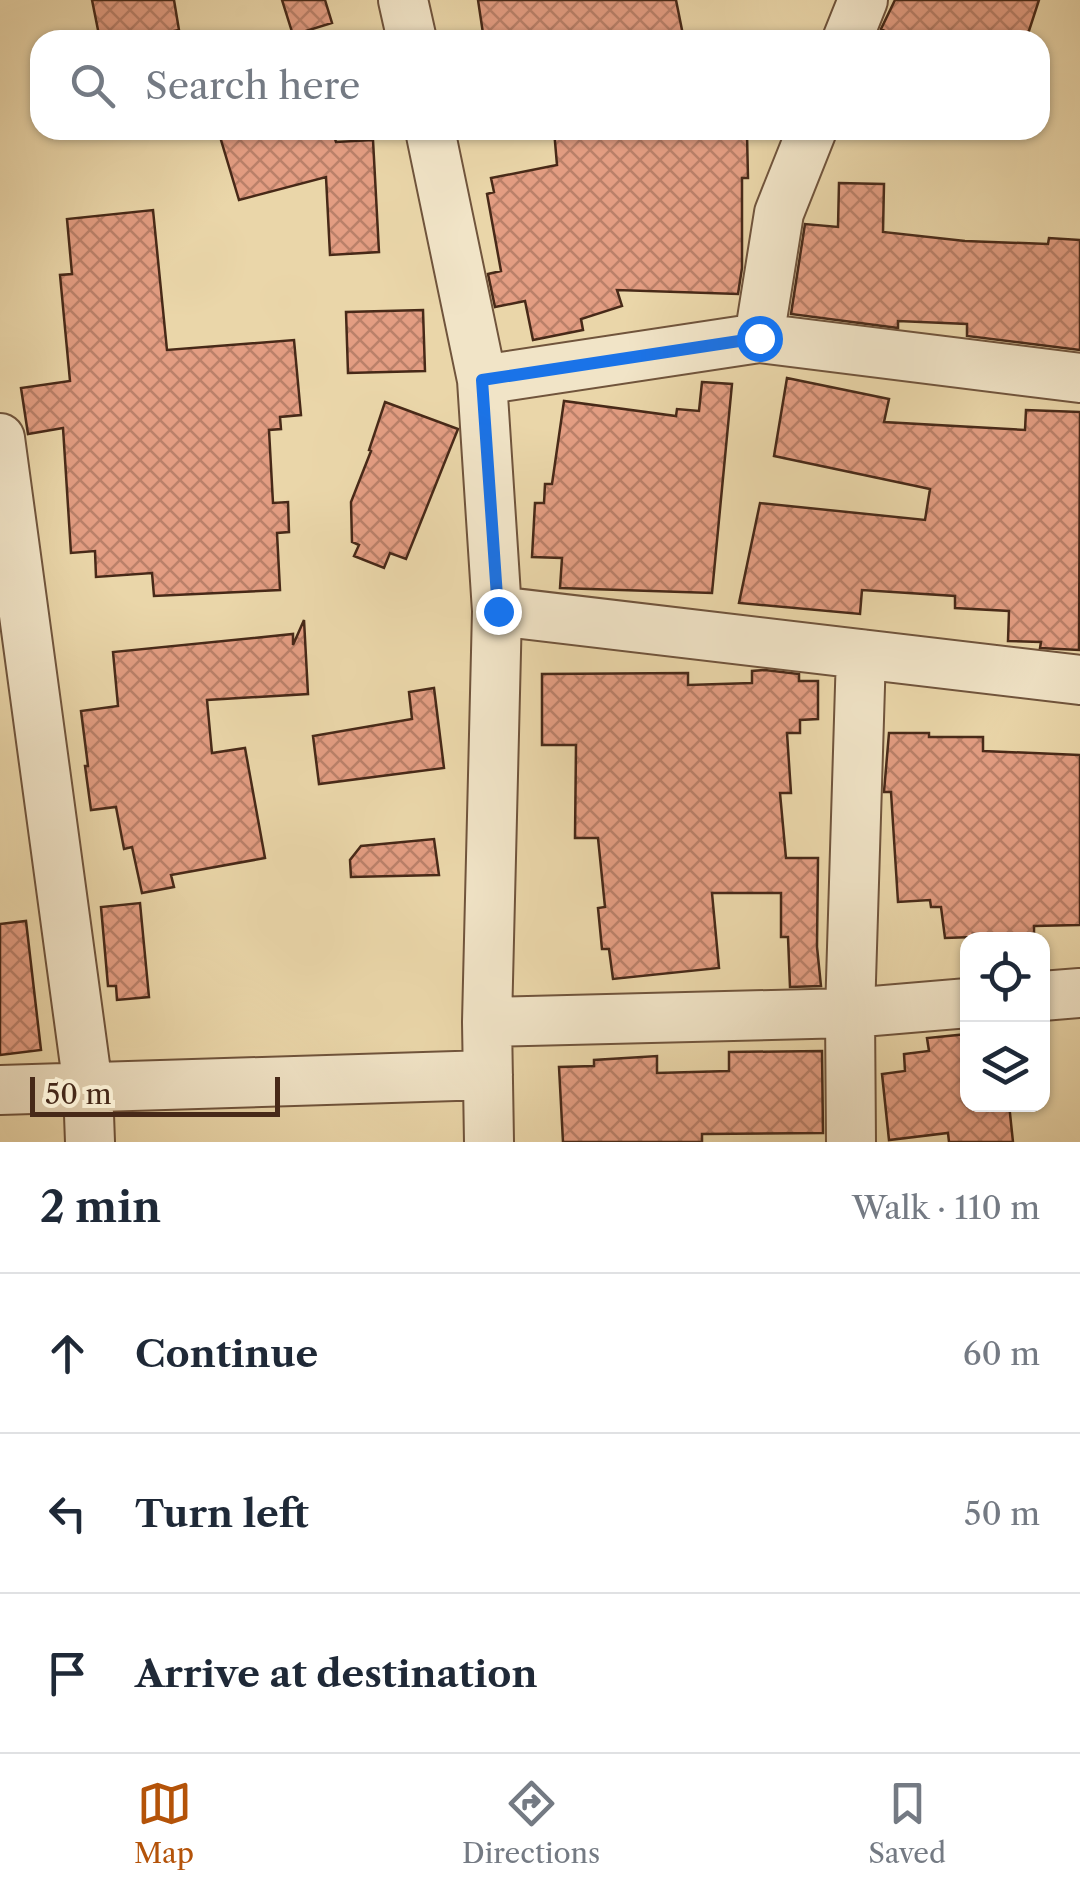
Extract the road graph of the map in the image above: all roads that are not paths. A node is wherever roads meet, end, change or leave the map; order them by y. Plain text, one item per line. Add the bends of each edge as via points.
1 (404, 0) edge
2 (862, 0) edge
3 (410, 30) edge
4 (851, 30) edge
5 (432, 140) edge
6 (808, 140) edge
7 (759, 338) junction
8 (1080, 378) edge
9 (482, 380) junction
10 (0, 438) edge
11 (498, 611) junction
12 (862, 654) junction
13 (1080, 680) edge
14 (1080, 993) edge
15 (1050, 995) edge
16 (960, 1004) edge
17 (850, 1013) junction
18 (488, 1022) junction
19 (488, 1074) junction
20 (88, 1087) junction
21 (0, 1090) edge
22 (90, 1142) edge
23 (489, 1142) edge
24 (851, 1142) edge

1 - 3 street
2 - 4 street
5 - 9 street
6 - 7 street via 779,213
7 - 8 street
7 - 9 street
9 - 11 street
10 - 20 street
11 - 12 street
11 - 18 street
12 - 13 street
12 - 17 street
14 - 15 street
16 - 17 street
17 - 18 street
17 - 24 street
18 - 19 street
19 - 20 street
19 - 23 street
20 - 21 street
20 - 22 street

